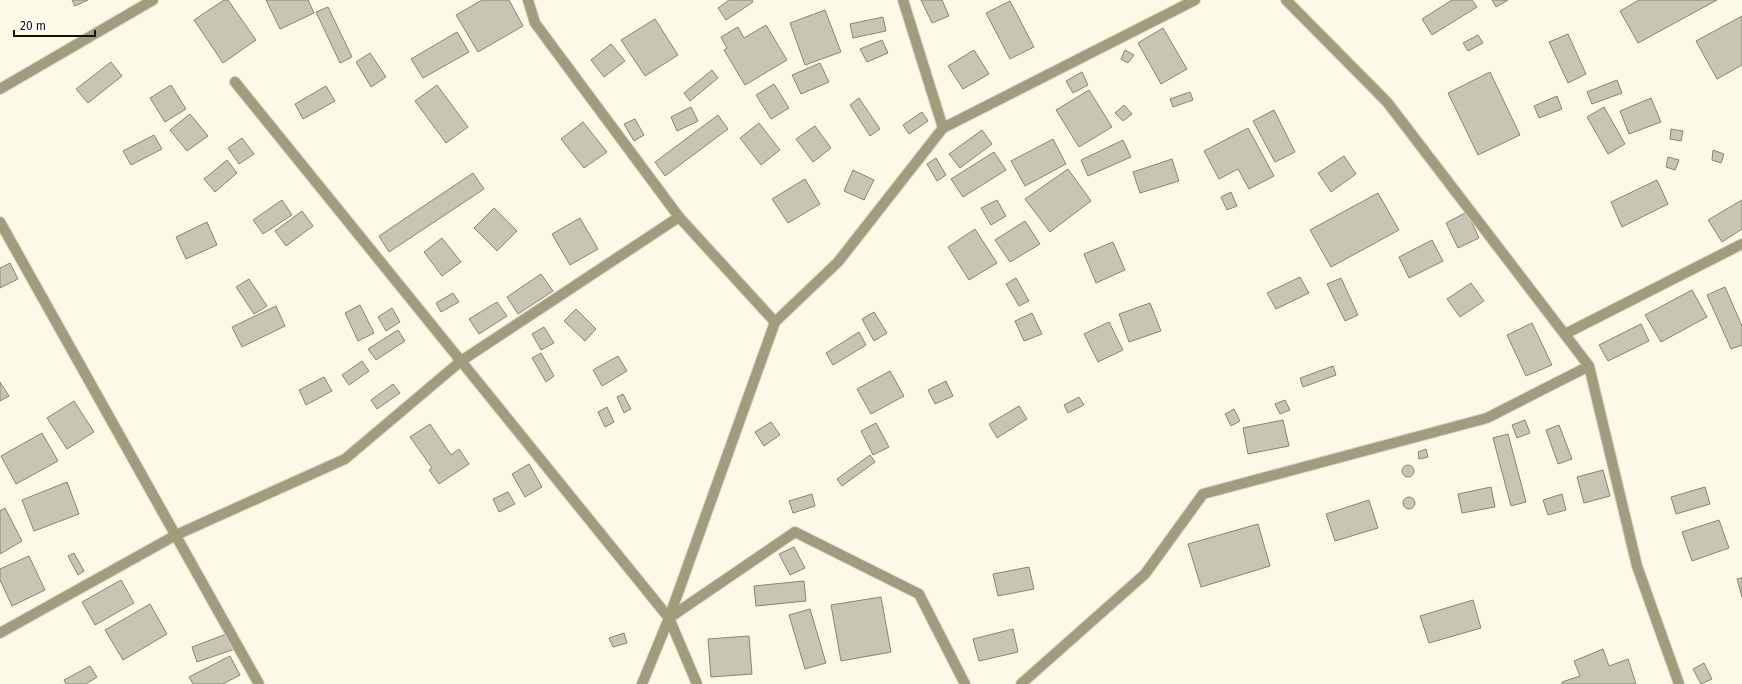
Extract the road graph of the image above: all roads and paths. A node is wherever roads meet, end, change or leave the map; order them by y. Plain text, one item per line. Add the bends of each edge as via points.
1 (153, 0) edge
2 (528, 0) edge
3 (903, 0) edge
4 (1195, 0) edge
5 (1286, 0) edge
6 (235, 82) dead end
7 (0, 89) edge
8 (943, 128) junction
9 (679, 217) junction
10 (0, 222) edge
11 (1742, 244) edge
12 (775, 322) junction
13 (1565, 334) junction
14 (461, 361) junction
15 (1589, 366) junction
16 (176, 535) junction
17 (669, 618) junction
18 (0, 632) edge
19 (259, 684) edge
20 (642, 684) edge
21 (697, 684) edge
22 (965, 684) edge
23 (1021, 684) edge
24 (1678, 684) edge

1 - 7 street
2 - 9 street via 535,23
3 - 8 street
4 - 8 street
5 - 13 street via 1387,102
6 - 14 street
8 - 12 street via 838,262
9 - 12 street
9 - 14 street
10 - 16 street
11 - 13 street
12 - 17 street
13 - 15 street
14 - 16 street via 345,459
14 - 17 street
15 - 23 street via 1487,418 1203,494 1145,574
15 - 24 street via 1637,566
16 - 18 street
16 - 19 street
17 - 20 street
17 - 21 street
17 - 22 street via 795,532 919,594

